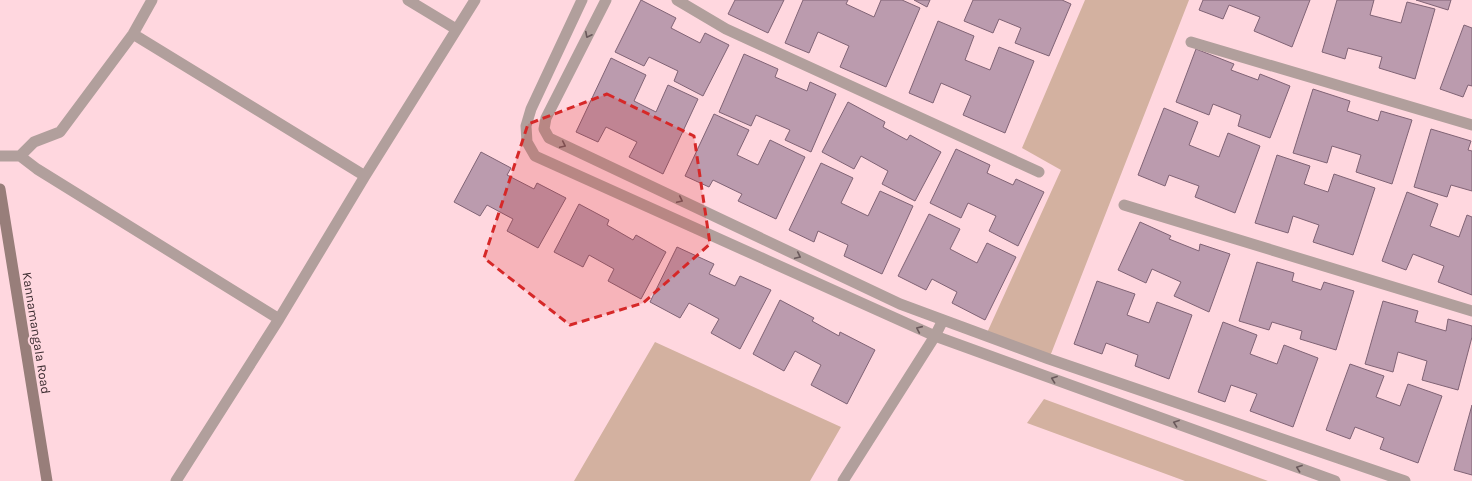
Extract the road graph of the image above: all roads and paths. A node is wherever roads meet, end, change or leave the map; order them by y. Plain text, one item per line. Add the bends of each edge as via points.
1 (152, 0) edge
2 (408, 0) edge
3 (475, 0) edge
4 (582, 0) edge
5 (606, 0) edge
6 (677, 0) edge
7 (456, 29) junction
8 (133, 34) junction
9 (1192, 42) dead end
10 (1472, 125) edge
11 (0, 156) edge
12 (20, 156) junction
13 (1039, 172) dead end
14 (365, 176) junction
15 (0, 189) edge
16 (1124, 206) dead end
17 (1472, 311) edge
18 (279, 319) junction
19 (943, 320) junction
20 (935, 336) junction
21 (47, 481) edge
22 (176, 481) edge
23 (843, 481) edge
24 (1335, 481) edge
25 (1405, 481) edge

1 - 8 lane
2 - 7 lane
3 - 7 lane
20 -> 4 lane via 535,156 527,142 526,126 531,109
5 -> 19 lane via 546,118 544,129 549,138 900,304
6 - 13 lane via 726,29
7 - 14 lane
8 - 12 lane via 60,132 34,142
8 - 14 lane
9 - 10 lane
11 - 12 lane
12 - 18 lane
14 - 18 lane
15 - 21 main road, Kannamangala Road
16 - 17 lane
18 - 22 lane
19 - 20 lane
19 - 25 lane
20 - 23 lane
24 -> 20 lane

